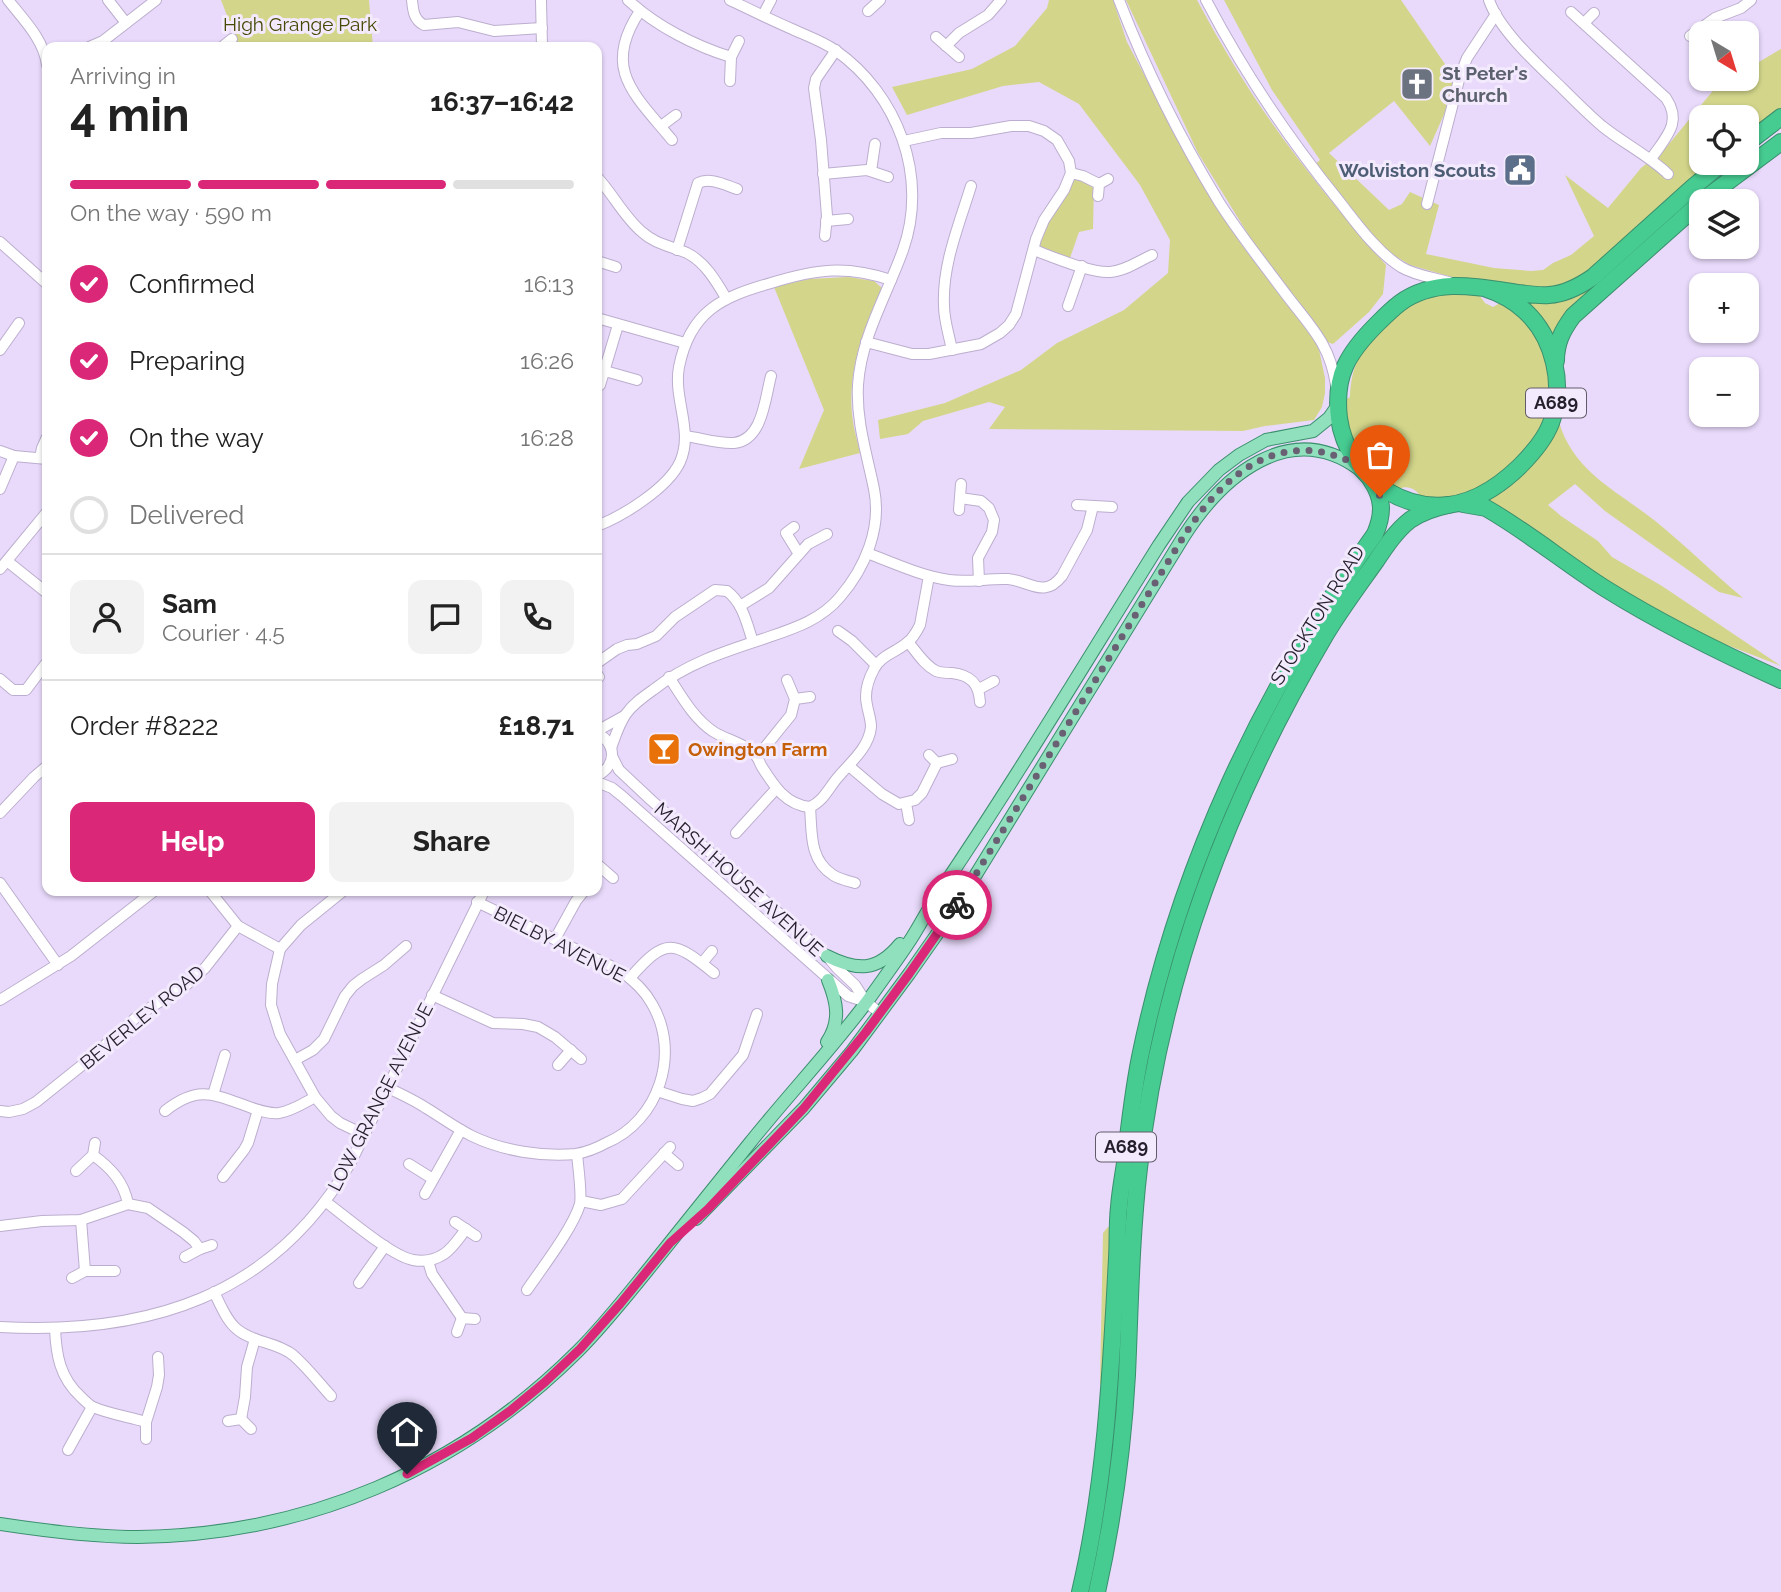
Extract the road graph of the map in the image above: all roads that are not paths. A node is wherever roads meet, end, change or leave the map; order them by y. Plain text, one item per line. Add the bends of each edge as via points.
1 (8, 0) edge
2 (108, 0) edge
3 (156, 0) edge
4 (412, 0) edge
5 (541, 0) edge
6 (628, 0) edge
7 (730, 0) edge
8 (771, 0) edge
9 (1119, 0) edge
10 (1206, 0) edge
11 (1489, 0) edge
12 (1751, 0) edge
13 (877, 1) edge
14 (999, 1) edge
15 (640, 11) junction
16 (868, 11) dead end
17 (1571, 12) dead end
18 (1594, 13) dead end
19 (1496, 14) junction
20 (763, 15) junction
21 (1712, 21) edge
22 (126, 23) junction
23 (1584, 23) junction
24 (542, 28) junction
25 (936, 37) dead end
26 (232, 39) dead end
27 (739, 41) dead end
28 (101, 42) edge
29 (228, 42) edge
30 (542, 42) edge
31 (42, 46) edge
32 (946, 46) junction
33 (835, 50) junction
34 (731, 57) junction
35 (959, 57) dead end
36 (730, 80) dead end
37 (676, 115) dead end
38 (1781, 117) edge
39 (661, 127) junction
40 (1759, 134) edge
41 (672, 140) dead end
42 (904, 141) junction
43 (1781, 142) edge
44 (875, 144) dead end
45 (1651, 159) junction
46 (871, 171) junction
47 (1071, 173) junction
48 (823, 174) junction
49 (1668, 174) dead end
50 (1708, 175) edge
51 (888, 177) dead end
52 (602, 183) edge
53 (1102, 186) dead end
54 (971, 187) dead end
55 (737, 189) dead end
56 (1719, 189) edge
57 (1425, 197) dead end
58 (963, 212) junction
59 (1689, 213) edge
60 (976, 215) dead end
61 (848, 219) dead end
62 (826, 220) junction
63 (825, 236) dead end
64 (0, 242) edge
65 (677, 250) junction
66 (1034, 250) junction
67 (1152, 254) dead end
68 (1138, 262) junction
69 (602, 263) edge
70 (1082, 266) junction
71 (616, 267) dead end
72 (1144, 274) dead end
73 (42, 280) edge
74 (891, 280) junction
75 (1460, 285) junction
76 (1483, 288) junction
77 (1073, 290) junction
78 (1086, 295) dead end
79 (726, 298) junction
80 (1068, 306) dead end
81 (602, 320) edge
82 (19, 323) dead end
83 (618, 325) junction
84 (4, 337) edge
85 (866, 342) junction
86 (685, 343) junction
87 (0, 350) edge
88 (952, 350) junction
89 (605, 371) junction
90 (1556, 373) junction
91 (771, 376) dead end
92 (602, 379) edge
93 (637, 380) dead end
94 (1338, 402) junction
95 (685, 436) junction
96 (0, 451) edge
97 (14, 456) junction
98 (42, 459) edge
99 (1366, 475) junction
100 (961, 484) dead end
101 (0, 489) edge
102 (960, 498) junction
103 (1453, 504) junction
104 (1076, 505) dead end
105 (1093, 506) junction
106 (1112, 507) dead end
107 (959, 510) dead end
108 (42, 518) edge
109 (602, 523) edge
110 (794, 527) dead end
111 (827, 534) dead end
112 (813, 541) junction
113 (818, 553) dead end
114 (799, 554) junction
115 (867, 554) junction
116 (4, 565) edge
117 (929, 576) junction
118 (979, 581) junction
119 (42, 590) edge
120 (740, 606) junction
121 (838, 631) dead end
122 (753, 642) junction
123 (908, 642) junction
124 (608, 655) junction
125 (602, 659) edge
126 (876, 664) junction
127 (616, 666) dead end
128 (42, 670) edge
129 (669, 677) junction
130 (0, 679) edge
131 (787, 680) dead end
132 (1781, 680) edge
133 (994, 681) dead end
134 (979, 689) junction
135 (810, 697) dead end
136 (795, 699) junction
137 (980, 702) dead end
138 (624, 716) junction
139 (602, 729) edge
140 (1260, 730) junction
141 (602, 736) edge
142 (612, 752) junction
143 (757, 757) junction
144 (952, 759) dead end
145 (849, 766) junction
146 (42, 770) edge
147 (602, 772) edge
148 (602, 784) edge
149 (776, 789) junction
150 (906, 803) junction
151 (810, 807) junction
152 (0, 813) edge
153 (909, 820) dead end
154 (754, 832) dead end
155 (602, 872) edge
156 (613, 878) dead end
157 (842, 879) junction
158 (855, 883) dead end
159 (1, 884) edge
160 (837, 891) dead end
161 (148, 896) edge
162 (214, 896) edge
163 (328, 896) edge
164 (481, 896) edge
165 (580, 896) edge
166 (477, 902) junction
167 (933, 903) junction
168 (238, 926) junction
169 (555, 939) junction
170 (405, 946) dead end
171 (280, 949) junction
172 (712, 951) dead end
173 (827, 956) junction
174 (702, 963) junction
175 (58, 965) junction
176 (714, 973) dead end
177 (630, 978) junction
178 (828, 980) junction
179 (432, 995) junction
180 (0, 1000) edge
181 (866, 1002) junction
182 (880, 1013) junction
183 (751, 1019) dead end
184 (571, 1050) junction
185 (225, 1055) dead end
186 (581, 1059) dead end
187 (295, 1060) junction
188 (817, 1062) junction
189 (558, 1065) dead end
190 (388, 1087) junction
191 (657, 1091) junction
192 (213, 1095) junction
193 (315, 1097) junction
194 (258, 1110) junction
195 (0, 1111) edge
196 (165, 1111) dead end
197 (461, 1130) junction
198 (365, 1135) junction
199 (94, 1143) dead end
200 (577, 1154) junction
201 (93, 1155) junction
202 (236, 1161) junction
203 (408, 1164) dead end
204 (678, 1165) dead end
205 (247, 1170) dead end
206 (76, 1171) dead end
207 (223, 1177) dead end
208 (433, 1179) junction
209 (425, 1194) dead end
210 (581, 1201) junction
211 (326, 1202) junction
212 (128, 1204) junction
213 (81, 1220) junction
214 (454, 1222) dead end
215 (0, 1226) edge
216 (670, 1243) junction
217 (212, 1245) dead end
218 (385, 1246) junction
219 (200, 1249) junction
220 (185, 1257) dead end
221 (428, 1261) junction
222 (85, 1271) junction
223 (115, 1271) dead end
224 (524, 1271) dead end
225 (366, 1272) junction
226 (72, 1278) dead end
227 (535, 1278) junction
228 (378, 1280) dead end
229 (359, 1283) dead end
230 (527, 1290) dead end
231 (214, 1292) junction
232 (462, 1318) junction
233 (475, 1319) dead end
234 (0, 1327) edge
235 (55, 1328) junction
236 (457, 1332) dead end
237 (255, 1339) junction
238 (158, 1357) dead end
239 (331, 1376) dead end
240 (321, 1385) junction
241 (331, 1396) dead end
242 (92, 1407) junction
243 (241, 1419) junction
244 (228, 1420) dead end
245 (146, 1422) junction
246 (251, 1429) dead end
247 (62, 1430) dead end
248 (74, 1437) junction
249 (146, 1439) dead end
250 (68, 1450) dead end
251 (0, 1524) edge
252 (1080, 1592) edge
253 (1097, 1592) edge

1 - 31 street
2 - 22 street
3 - 22 street
4 - 24 street via 416,19 424,26 458,22 494,31
5 - 24 street
6 - 15 street
7 - 20 street
8 - 20 street
9 - 94 street via 1165,103 1220,203 1316,332 1332,363
10 - 75 street via 1291,138 1369,237 1404,268
11 - 19 street
12 - 21 street
13 - 16 street
14 - 32 street via 988,15
15 - 34 street
15 - 39 street via 622,48 624,68 630,86
17 - 23 street
18 - 23 street
19 - 45 street via 1531,57 1601,125
19 - 57 street via 1460,76
20 - 33 street
22 - 28 street
23 - 45 street via 1672,106 1673,125
24 - 30 street
25 - 32 street
26 - 29 street
27 - 34 street
32 - 35 street
33 - 42 street via 883,98
33 - 48 street via 814,88
34 - 36 street
37 - 39 street
38 - 40 highway
39 - 41 street
42 - 47 street via 941,133 1029,126 1057,140
42 - 74 street via 912,181 911,219
43 - 56 highway, A689
44 - 46 street
45 - 49 street
46 - 48 street
46 - 51 street
47 - 53 street
47 - 66 street via 1044,220
48 - 62 street
50 - 76 highway, A689 via 1582,284 1549,295
52 - 65 street via 642,232
54 - 58 street
55 - 65 street via 709,180 698,183
58 - 60 street
58 - 88 street via 952,245 943,302
59 - 90 highway, A689 via 1573,316 1556,347
61 - 62 street
62 - 63 street
64 - 73 street
65 - 79 street via 705,267
66 - 70 street
66 - 88 street via 1009,325 991,340
67 - 68 street
68 - 70 street via 1111,272
68 - 72 street
69 - 71 street
70 - 77 street
74 - 79 street via 827,270
74 - 85 street
75 - 76 highway, A689
75 - 94 highway, A689 via 1419,292 1388,313 1352,352 1342,373
76 - 90 highway, A689 via 1506,297 1533,320 1545,337
77 - 78 street
77 - 80 street
79 - 86 street via 697,322
81 - 83 street
82 - 84 street
83 - 86 street
83 - 89 street
84 - 87 street
85 - 88 street via 912,354
85 - 115 street via 859,373 859,422 875,492
86 - 95 street via 678,380
89 - 92 street
89 - 93 street
90 - 103 highway, A689 via 1551,423 1530,456 1496,487
91 - 95 street via 759,422 746,439 725,443
94 - 99 highway, A689 via 1344,439
94 - 167 main road via 1329,418 1312,430 1266,440 1239,455 1188,502
95 - 109 street via 681,459 669,477 633,507
96 - 97 street
97 - 98 street
97 - 101 street
99 - 103 highway, A689 via 1408,500
99 - 140 highway, STOCKTON ROAD / A689 via 1381,502 1375,534 1306,636
99 - 182 main road via 1345,459 1295,450 1248,466 1219,491 1178,545 956,907
100 - 102 street
102 - 107 street
102 - 118 street via 981,501 994,520 978,558
103 - 132 highway, A689 via 1486,508 1658,620
103 - 140 highway, STOCKTON ROAD / A689 via 1426,511 1400,528
104 - 105 street
105 - 106 street
105 - 118 street via 1087,530 1057,582 1042,588 1016,580
108 - 116 street
110 - 114 street via 786,533
111 - 112 street
112 - 113 street
112 - 114 street
114 - 120 street via 769,588
115 - 117 street
115 - 122 street via 852,582 824,613
116 - 119 street
117 - 118 street
117 - 123 street via 920,625
120 - 122 street
120 - 124 street via 727,591 715,590 656,636
121 - 126 street via 856,637
122 - 129 street
123 - 126 street
123 - 134 street via 936,671 965,676
124 - 125 street
124 - 127 street
126 - 145 street via 866,689 869,735
128 - 130 street via 27,695
129 - 138 street
129 - 143 street via 695,715 715,733
131 - 136 street
133 - 134 street
134 - 137 street
135 - 136 street
136 - 143 street via 787,722
138 - 139 street
138 - 142 street
140 - 252 highway, A689 via 1203,844 1171,937 1140,1057 1119,1206 1104,1453
140 - 253 highway, A689 via 1184,948 1155,1065 1134,1221 1118,1468
141 - 142 street, MARSH HOUSE AVENUE
142 - 147 street via 609,766
142 - 173 street, MARSH HOUSE AVENUE via 619,770 650,800
143 - 149 street
144 - 150 street via 933,759 922,793
145 - 150 street via 882,794
145 - 151 street via 818,804
146 - 152 street
148 - 178 street, MARSH HOUSE AVENUE via 622,796
149 - 151 street via 792,802
149 - 154 street via 740,829
150 - 153 street
151 - 157 street via 814,852 824,868
155 - 156 street
157 - 158 street
157 - 160 street
159 - 175 street
161 - 175 street
162 - 168 street
163 - 171 street
164 - 166 street, LOW GRANGE AVENUE
165 - 169 street
166 - 169 street, BIELBY AVENUE
166 - 179 street, LOW GRANGE AVENUE
167 - 173 main road via 891,954 872,965 845,965
167 - 181 main road
168 - 171 street
168 - 195 street, BEVERLEY ROAD via 185,986 140,1014 36,1102 23,1109
169 - 177 street, BIELBY AVENUE
170 - 187 street via 396,963 353,986 324,1039
171 - 187 street via 271,1005
172 - 174 street
173 - 181 street, MARSH HOUSE AVENUE
174 - 176 street
174 - 177 street via 685,950 669,947 649,958
175 - 180 street
177 - 191 street, BIELBY AVENUE via 652,1003 663,1033 665,1060
178 - 181 street, MARSH HOUSE AVENUE via 848,996
178 - 188 main road via 835,997 836,1022
179 - 184 street via 493,1023 538,1027
179 - 190 street, LOW GRANGE AVENUE
181 - 182 street, MARSH HOUSE AVENUE
181 - 188 main road
182 - 216 main road via 804,1108
183 - 191 street via 743,1055 710,1094 693,1101
184 - 186 street
184 - 189 street
185 - 192 street via 215,1068
187 - 193 street
188 - 216 main road
190 - 197 street, BIELBY AVENUE
190 - 198 street, LOW GRANGE AVENUE
191 - 200 street, BIELBY AVENUE via 626,1132
192 - 194 street
192 - 196 street via 174,1098
193 - 194 street via 279,1113
193 - 198 street via 340,1123
194 - 202 street via 248,1143
197 - 200 street, BIELBY AVENUE via 521,1151
197 - 208 street
198 - 211 street, LOW GRANGE AVENUE
199 - 201 street
200 - 210 street
201 - 206 street
201 - 212 street via 122,1184
202 - 205 street
202 - 207 street
203 - 208 street
204 - 210 street via 667,1150 622,1199 601,1205
208 - 209 street
210 - 227 street
211 - 218 street
211 - 231 street, LOW GRANGE AVENUE via 262,1265
212 - 213 street
212 - 219 street via 148,1208
213 - 215 street
213 - 222 street
214 - 221 street via 471,1233 447,1253
216 - 251 main road via 580,1349 545,1382 472,1438 388,1483 310,1512 219,1532 115,1536
217 - 219 street
218 - 221 street via 404,1257
218 - 225 street
219 - 220 street
221 - 232 street
222 - 223 street
222 - 226 street
224 - 227 street
225 - 228 street
225 - 229 street
227 - 230 street
231 - 235 street, LOW GRANGE AVENUE via 151,1316
231 - 237 street via 238,1330
232 - 233 street
232 - 236 street
234 - 235 street, LOW GRANGE AVENUE
235 - 242 street via 64,1377
237 - 240 street via 293,1355
237 - 243 street
238 - 245 street via 165,1374
239 - 240 street
240 - 241 street
242 - 245 street
242 - 248 street
243 - 244 street
243 - 246 street
245 - 249 street
247 - 248 street
248 - 250 street

